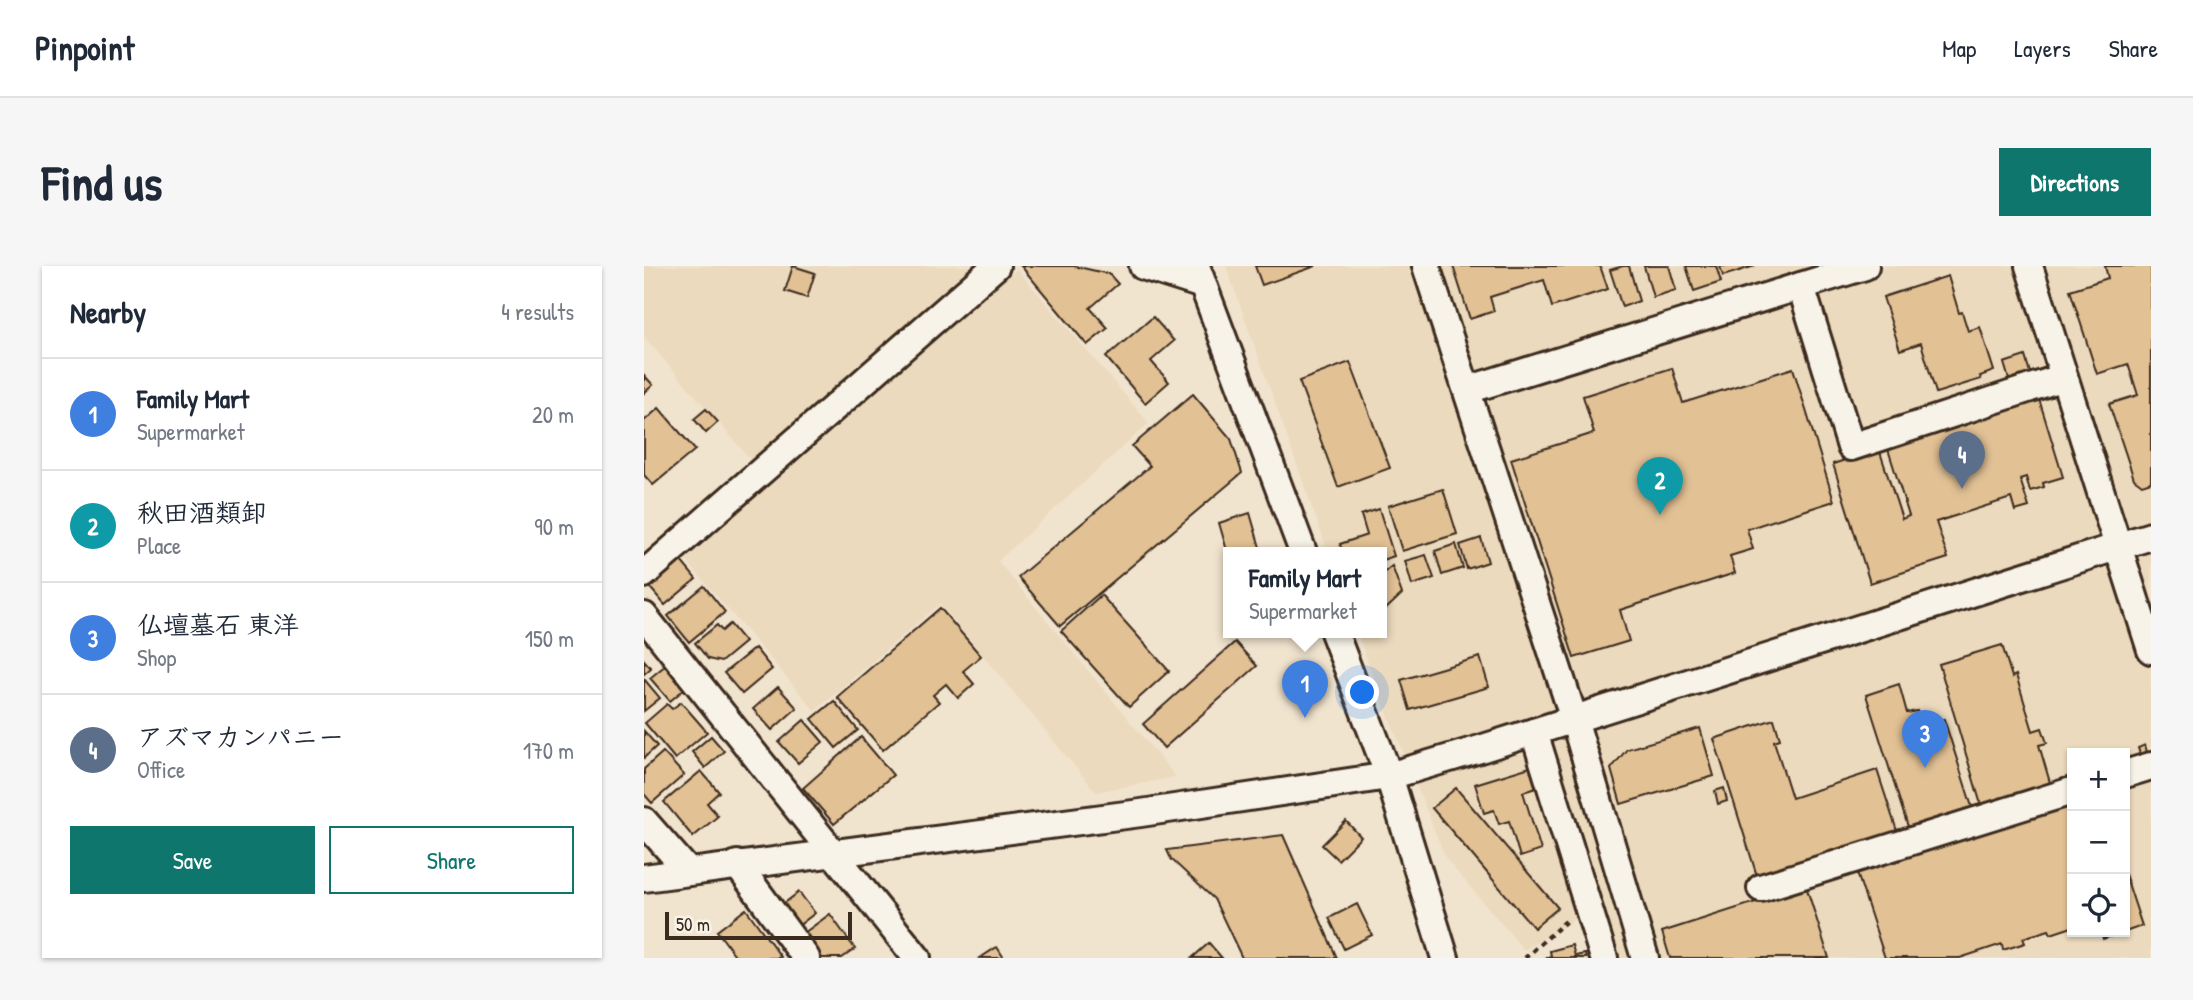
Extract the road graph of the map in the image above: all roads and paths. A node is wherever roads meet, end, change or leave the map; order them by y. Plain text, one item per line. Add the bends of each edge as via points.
1 (996, 266) edge
2 (1143, 266) edge
3 (1426, 266) edge
4 (1865, 266) edge
5 (2029, 266) edge
6 (1200, 276) edge
7 (1801, 286) junction
8 (2064, 376) junction
9 (1467, 390) junction
10 (2151, 536) edge
11 (1301, 547) edge
12 (2119, 547) junction
13 (644, 574) edge
14 (644, 616) edge
15 (1336, 638) edge
16 (2151, 650) edge
17 (1574, 719) junction
18 (1534, 732) junction
19 (2151, 766) edge
20 (2130, 773) edge
21 (1389, 776) junction
22 (2067, 793) edge
23 (644, 821) edge
24 (833, 852) junction
25 (737, 864) junction
26 (687, 870) junction
27 (644, 878) edge
28 (1761, 888) dead end
29 (1587, 902) junction
30 (806, 958) edge
31 (917, 958) edge
32 (1446, 958) edge
33 (1525, 958) edge
34 (1604, 958) edge
35 (1645, 958) edge

1 - 13 street
2 - 6 street
3 - 9 street
4 - 7 street
5 - 8 street
6 - 11 street
7 - 8 street via 1851,447
7 - 9 street
8 - 12 street
9 - 17 street
10 - 12 street
12 - 16 street
12 - 17 street
14 - 24 street
15 - 21 street
17 - 18 street
17 - 35 street
18 - 21 street
18 - 29 street
19 - 20 street
21 - 24 street
21 - 32 street
22 - 28 street
23 - 26 street
24 - 25 street
24 - 31 street
25 - 26 street
25 - 30 street
26 - 27 street
29 - 33 path
29 - 34 street

